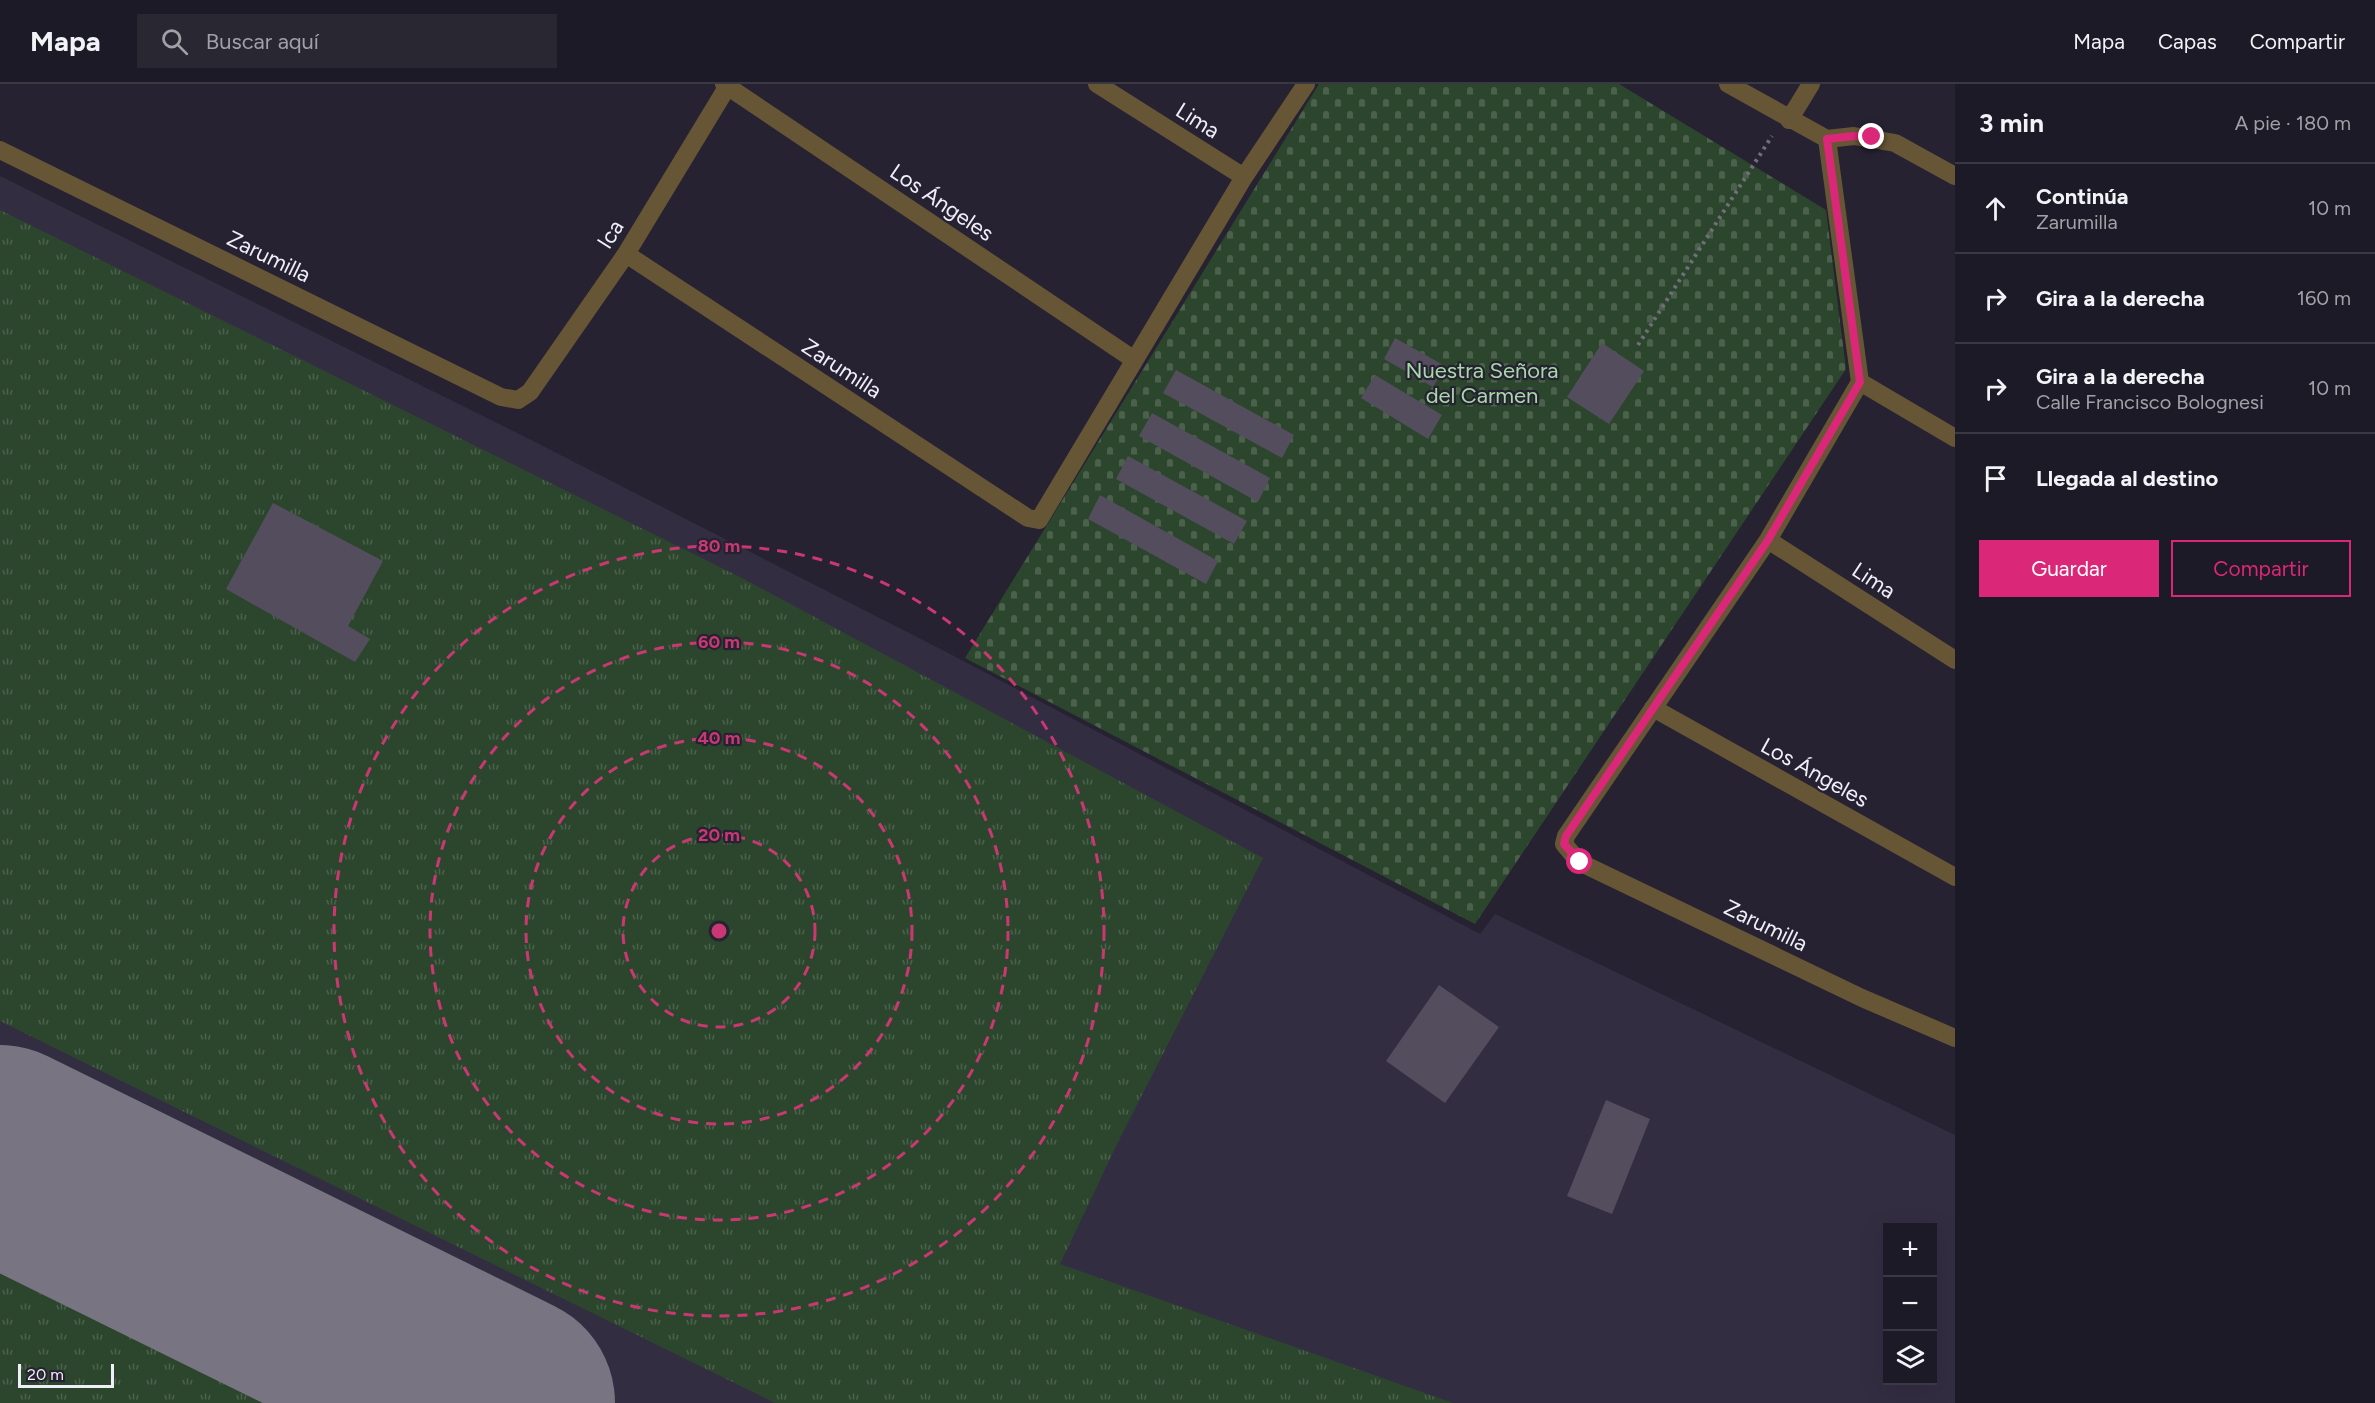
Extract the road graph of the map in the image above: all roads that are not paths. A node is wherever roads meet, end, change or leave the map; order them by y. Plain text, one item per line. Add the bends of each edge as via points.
1 (1097, 84) edge
2 (1306, 84) edge
3 (1728, 84) edge
4 (1811, 84) edge
5 (727, 85) edge
6 (1787, 118) junction
7 (1827, 139) junction
8 (0, 150) edge
9 (1955, 176) edge
10 (1244, 177) junction
11 (626, 255) junction
12 (1133, 359) junction
13 (1860, 382) junction
14 (518, 400) joint
15 (1955, 438) edge
16 (1768, 540) junction
17 (1955, 660) edge
18 (1653, 708) junction
19 (1955, 877) edge
20 (1955, 1038) edge

1 - 10 street, Lima
2 - 10 street
3 - 6 street
4 - 6 street
5 - 11 street, Ica
5 - 12 street, Los Ángeles
6 - 7 street
7 - 9 street via 1854,136 1895,142
7 - 13 street
8 - 14 street, Zarumilla via 501,397
10 - 12 street
11 - 12 street, Zarumilla via 1033,520 1039,520
11 - 14 street, Ica via 530,392
13 - 15 street
13 - 16 street
16 - 17 street, Lima
16 - 18 street
18 - 19 street, Los Ángeles
18 - 20 street, Zarumilla via 1566,836 1564,844 1580,862 1862,998

